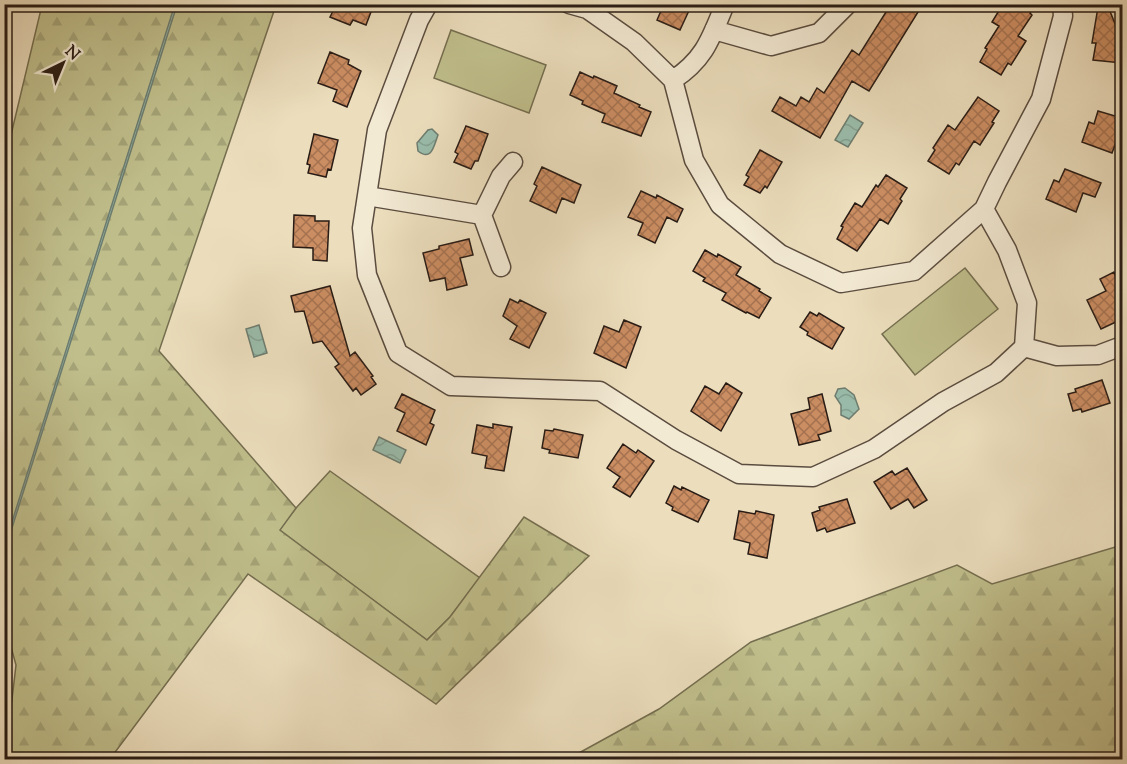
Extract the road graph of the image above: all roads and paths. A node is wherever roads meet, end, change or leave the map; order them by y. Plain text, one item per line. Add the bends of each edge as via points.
1 (428, 4) edge
2 (569, 4) edge
3 (725, 4) edge
4 (848, 4) edge
5 (1062, 4) edge
6 (714, 30) junction
7 (673, 80) junction
8 (513, 162) dead end
9 (367, 196) junction
10 (984, 209) junction
11 (483, 215) junction
12 (501, 267) dead end
13 (1122, 346) edge
14 (1024, 347) junction

1 - 9 street via 377,130
2 - 7 street via 587,9 634,42
3 - 6 street
4 - 6 street via 819,33 771,46
5 - 10 street via 1063,16 1041,99
6 - 7 street via 706,50
7 - 10 street via 694,160 720,205 780,254 841,283 914,271
8 - 11 street via 501,176
9 - 11 street
9 - 14 street via 362,228 367,275 398,353 451,386 600,391 676,440 740,474 813,477 874,448 943,402 996,373
10 - 14 street via 1007,250 1027,303
11 - 12 street
13 - 14 street via 1098,355 1057,356

